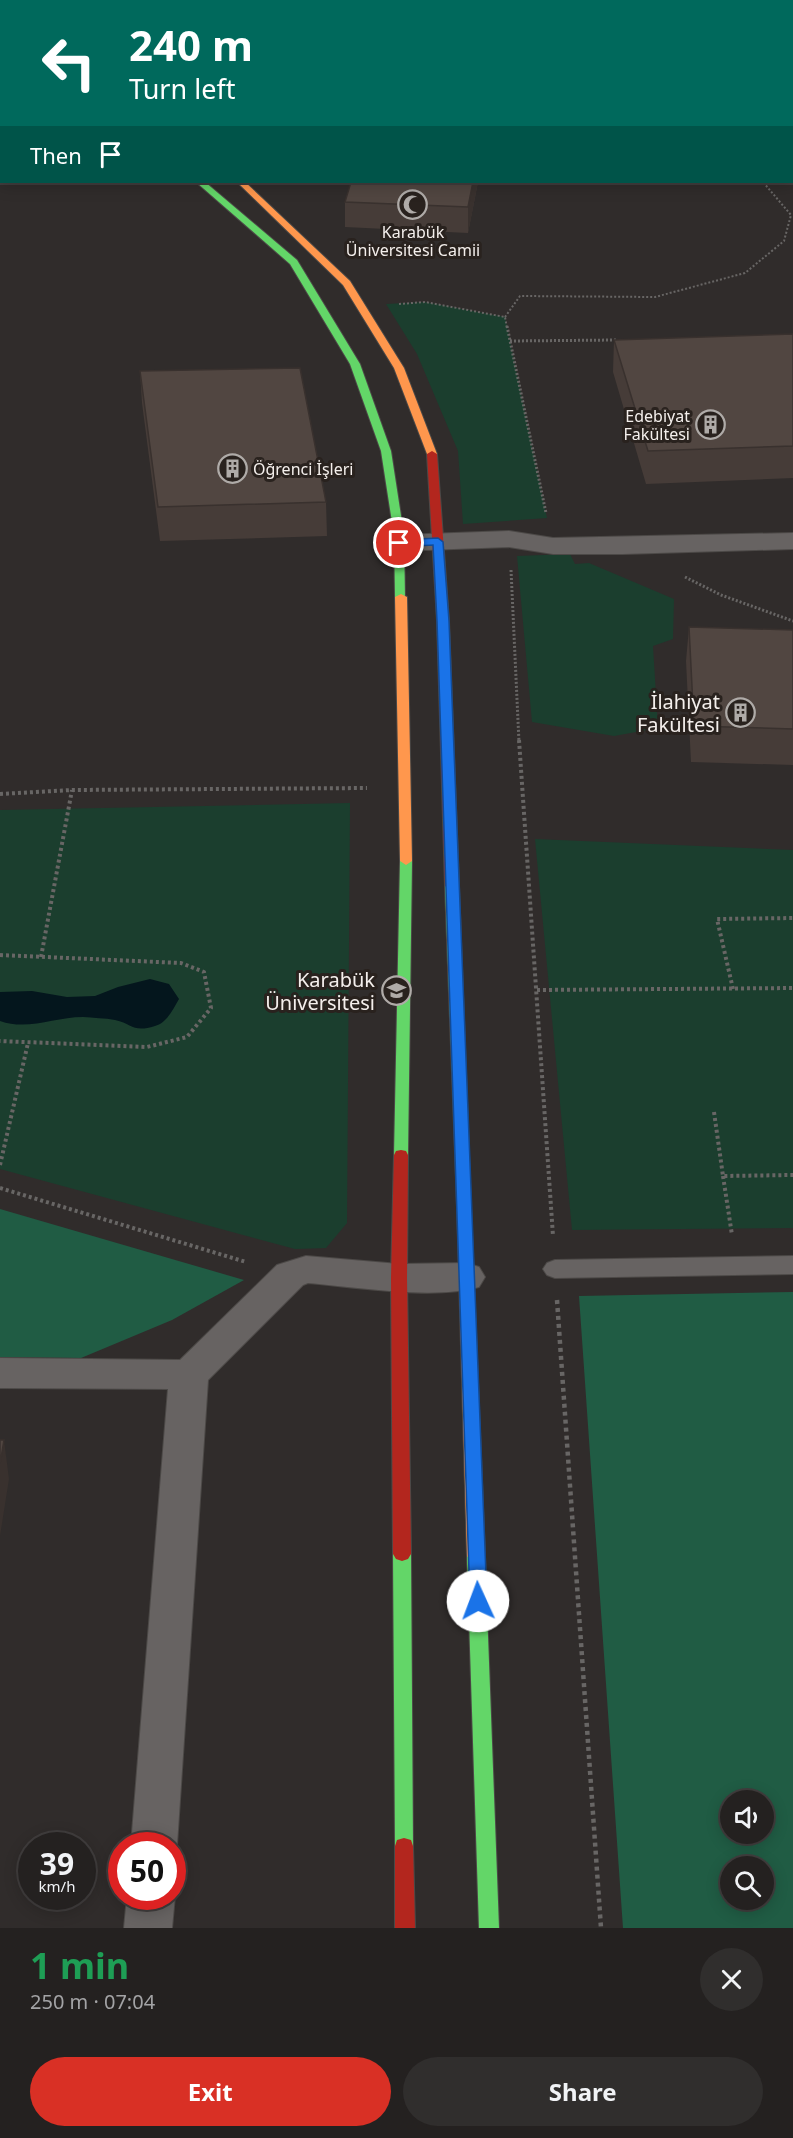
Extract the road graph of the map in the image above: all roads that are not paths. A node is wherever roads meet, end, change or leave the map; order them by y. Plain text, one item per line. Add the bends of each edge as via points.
1 (201, 183) edge
2 (242, 183) edge
3 (793, 541) edge
4 (438, 542) junction
5 (399, 543) junction
6 (793, 1265) edge
7 (555, 1269) dead end
8 (466, 1277) junction
9 (399, 1278) junction
10 (0, 1373) edge
11 (189, 1375) junction
12 (155, 1832) edge
13 (150, 1910) edge
14 (148, 1928) edge
15 (405, 1928) edge
16 (489, 1928) edge

1 - 5 main road via 294,262 355,364 386,451
2 - 4 main road via 347,283 399,368 432,455
3 - 4 street via 623,546 553,546 509,539
4 - 5 street
4 - 8 main road
5 - 9 main road via 407,815
6 - 7 lane
8 - 9 street
8 - 16 main road
9 - 11 street via 306,1269 290,1275
9 - 15 main road
10 - 11 street
11 - 12 street
13 - 14 street

